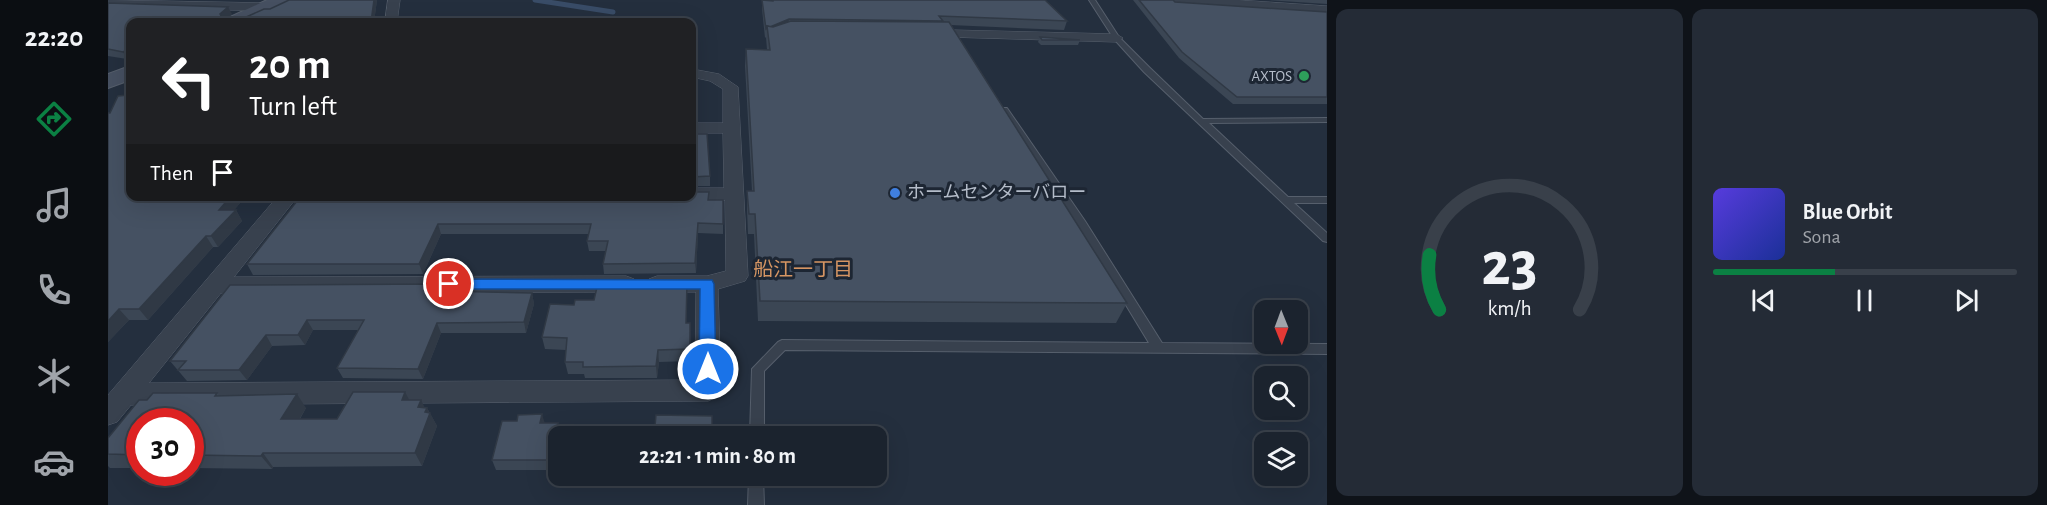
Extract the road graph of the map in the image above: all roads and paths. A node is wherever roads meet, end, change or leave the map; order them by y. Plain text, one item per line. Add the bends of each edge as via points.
1 (394, 0) edge
2 (1092, 0) edge
3 (1173, 0) edge
4 (108, 3) edge
5 (275, 3) edge
6 (1327, 11) edge
7 (243, 18) edge
8 (392, 18) edge
9 (951, 37) edge
10 (1116, 38) junction
11 (126, 74) edge
12 (696, 74) edge
13 (108, 82) edge
14 (999, 103) edge
15 (1327, 120) edge
16 (1200, 121) junction
17 (696, 128) edge
18 (732, 128) junction
19 (696, 194) edge
20 (733, 194) junction
21 (1285, 200) junction
22 (1327, 200) edge
23 (285, 201) edge
24 (1327, 239) edge
25 (707, 284) junction
26 (215, 285) junction
27 (1159, 349) junction
28 (1327, 349) edge
29 (124, 394) junction
30 (108, 414) edge
31 (757, 426) edge
32 (756, 486) edge
33 (756, 505) edge

1 - 8 street
2 - 10 lane
3 - 6 street
4 - 5 street
5 - 7 main road
9 - 10 street
10 - 16 lane
11 - 13 main road
12 - 18 street via 714,77 730,87
14 - 27 lane via 1080,221
15 - 16 lane
16 - 21 lane
17 - 18 street
18 - 20 street
19 - 20 street
20 - 25 street via 736,276
21 - 22 lane
21 - 24 lane
23 - 26 street
25 - 26 street
25 - 29 street via 708,390
26 - 29 street
27 - 28 lane
27 - 31 lane via 782,345 758,369
29 - 30 street
32 - 33 lane

